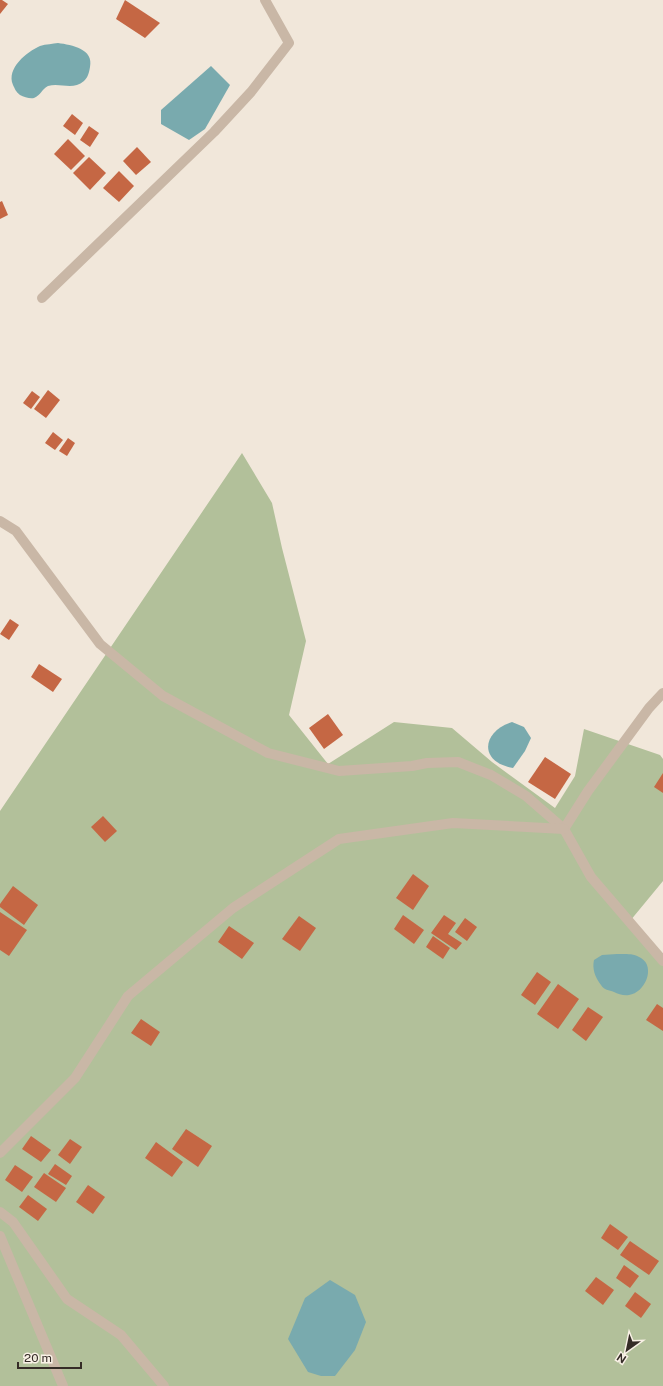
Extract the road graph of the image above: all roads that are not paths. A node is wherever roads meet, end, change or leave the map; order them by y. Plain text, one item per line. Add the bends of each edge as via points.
1 (265, 0) edge
2 (42, 298) dead end
3 (0, 521) edge
4 (663, 693) edge
5 (564, 829) junction
6 (663, 961) edge
7 (0, 1153) edge
8 (0, 1212) edge
9 (0, 1236) edge
10 (63, 1386) edge
11 (164, 1386) edge

1 - 2 street via 289,44 251,92 214,132
3 - 5 street via 16,531 100,644 163,696 268,753 339,771 458,762 491,775 526,796
4 - 5 street via 593,784
5 - 6 street via 590,877
5 - 7 street via 453,823 339,839 233,908 128,996 76,1078
8 - 11 street via 13,1222 68,1299 121,1335
9 - 10 street

